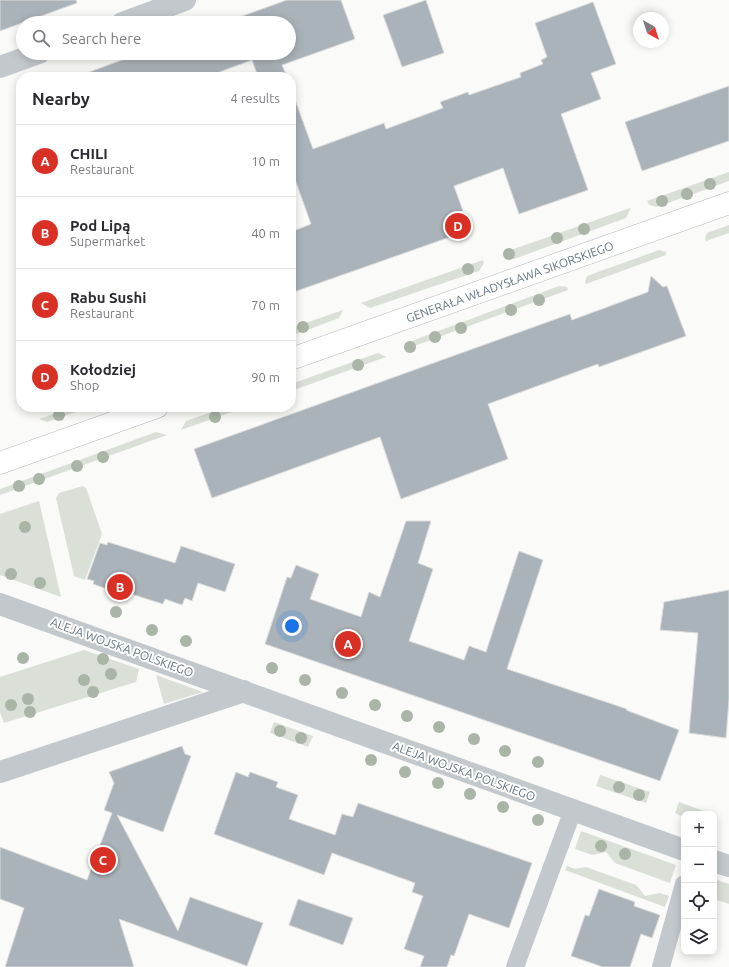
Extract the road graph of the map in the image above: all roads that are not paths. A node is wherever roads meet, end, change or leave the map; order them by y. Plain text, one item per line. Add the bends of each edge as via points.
1 (185, 0) edge
2 (141, 16) edge
3 (20, 60) edge
4 (0, 67) edge
5 (729, 203) edge
6 (296, 357) edge
7 (143, 412) edge
8 (0, 463) edge
9 (0, 604) edge
10 (244, 690) junction
11 (0, 772) edge
12 (572, 810) junction
13 (681, 849) edge
14 (717, 862) edge
15 (729, 866) edge
16 (681, 895) edge
17 (515, 967) edge
18 (661, 967) edge

1 - 2 street
3 - 4 street
5 - 6 main road, GENERAŁA WŁADYSŁAWA SIKORSKIEGO
7 - 8 main road
9 - 10 street, ALEJA WOJSKA POLSKIEGO
10 - 11 street
10 - 12 street, ALEJA WOJSKA POLSKIEGO
12 - 13 street, ALEJA WOJSKA POLSKIEGO
12 - 17 lane
14 - 15 street
16 - 18 lane

